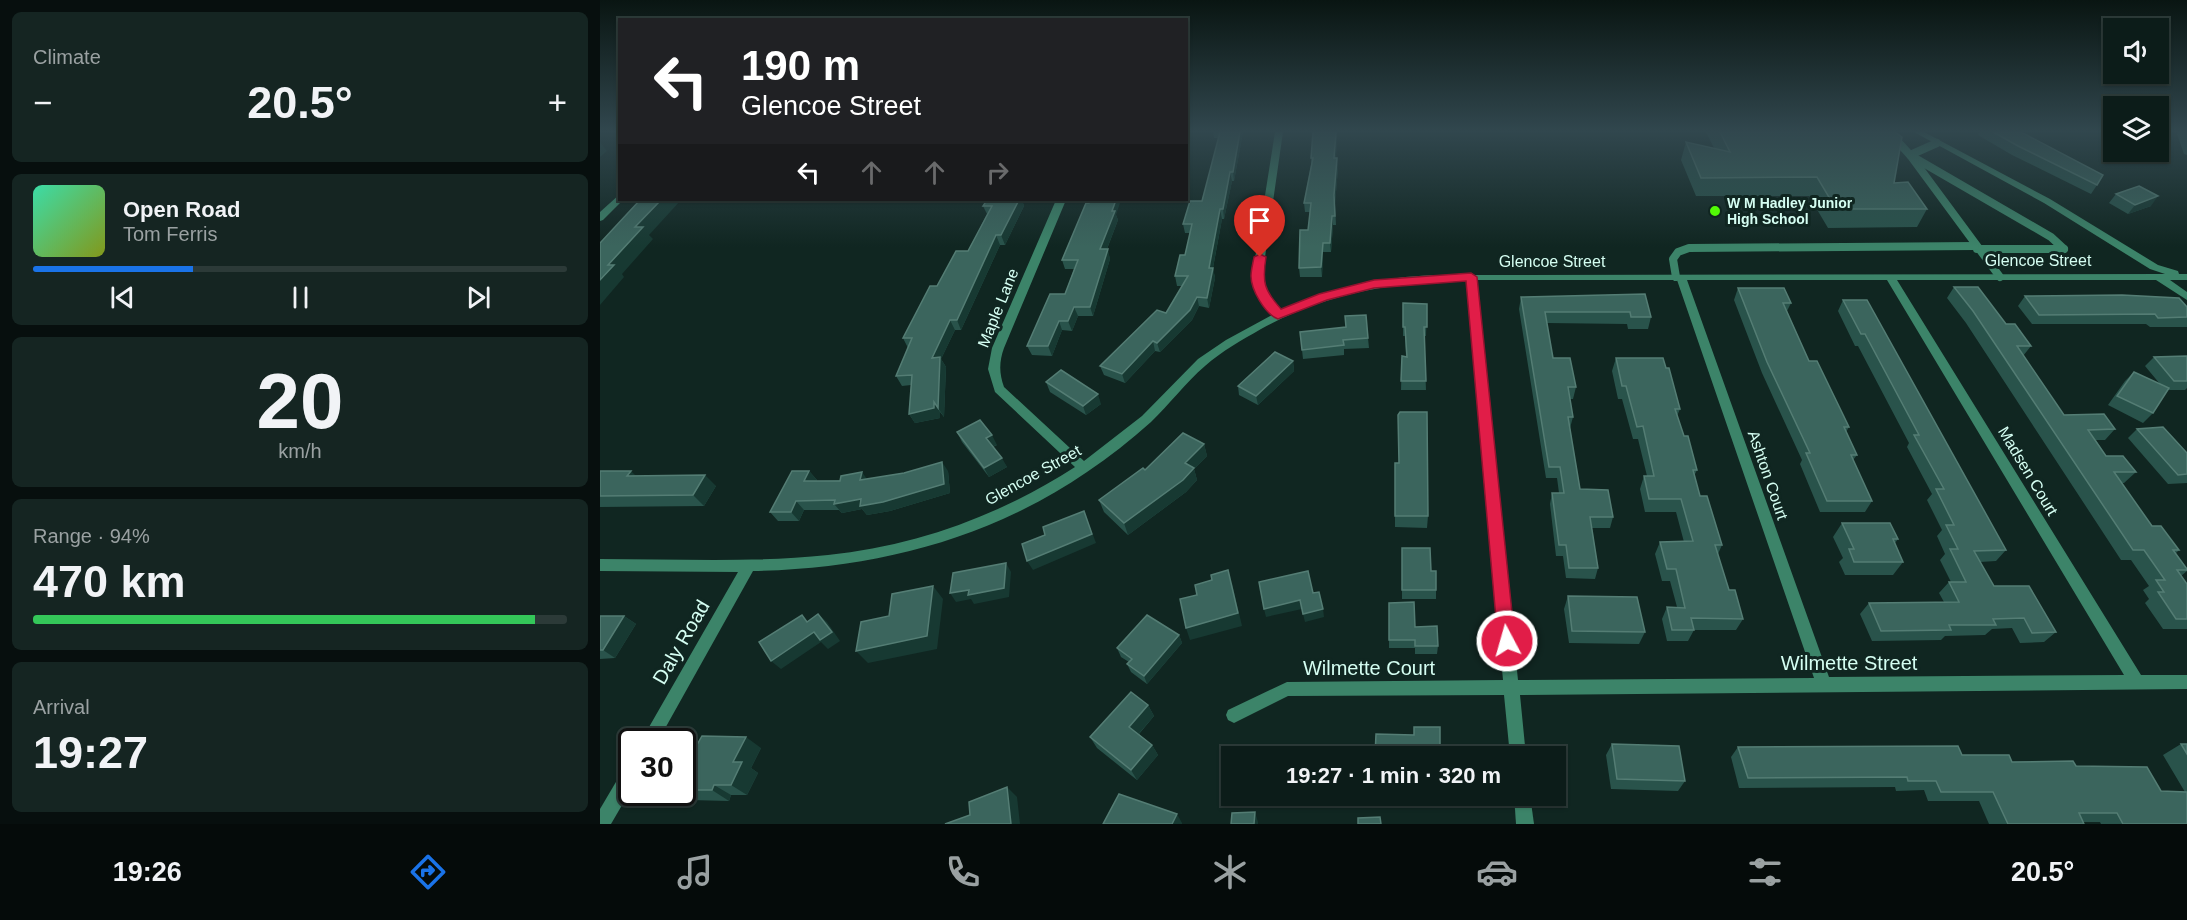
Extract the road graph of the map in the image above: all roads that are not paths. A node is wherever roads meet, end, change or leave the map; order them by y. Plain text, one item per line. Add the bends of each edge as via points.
1 (1273, 170) edge
2 (1921, 170) edge
3 (1937, 170) edge
4 (1990, 170) edge
5 (618, 199) edge
6 (1061, 201) edge
7 (600, 218) edge
8 (1976, 248) junction
9 (1471, 277) junction
10 (1678, 277) junction
11 (1890, 277) junction
12 (2000, 277) junction
13 (2157, 277) junction
14 (2186, 277) edge
15 (2187, 297) edge
16 (1278, 315) junction
17 (1084, 468) junction
18 (750, 564) junction
19 (600, 565) edge
20 (2137, 682) junction
21 (2187, 682) edge
22 (1824, 684) junction
23 (1511, 687) junction
24 (1234, 716) dead end
25 (656, 728) edge
26 (1517, 746) edge
27 (618, 795) edge
28 (1523, 806) edge
29 (601, 824) edge
30 (1525, 824) edge

1 - 16 street via 1257,278 1263,297
2 - 8 lane
3 - 8 lane via 2051,237 2064,249
4 - 14 street via 2154,267
5 - 7 street
6 - 17 street, Maple Lane via 994,358 994,375 999,389
8 - 10 lane via 1689,248 1673,259
8 - 12 lane
9 - 10 street, Glencoe Street
9 - 16 street, Glencoe Street via 1374,284 1323,297
9 - 23 street
10 - 11 street, Glencoe Street
10 - 22 street, Ashton Court
11 - 12 street, Glencoe Street
11 - 20 street, Madsen Court
12 - 13 street, Glencoe Street
13 - 14 street, Glencoe Street
13 - 15 street
16 - 17 street, Glencoe Street via 1210,356 1146,418
17 - 18 street, Glencoe Street via 1019,506 931,540 831,561
18 - 19 street, Glencoe Street
18 - 25 street, Daly Road
20 - 21 street, Wilmette Street
20 - 22 street, Wilmette Street
22 - 23 street, Wilmette Street
23 - 24 street, Wilmette Court via 1287,689
23 - 26 street
27 - 29 street
28 - 30 street

